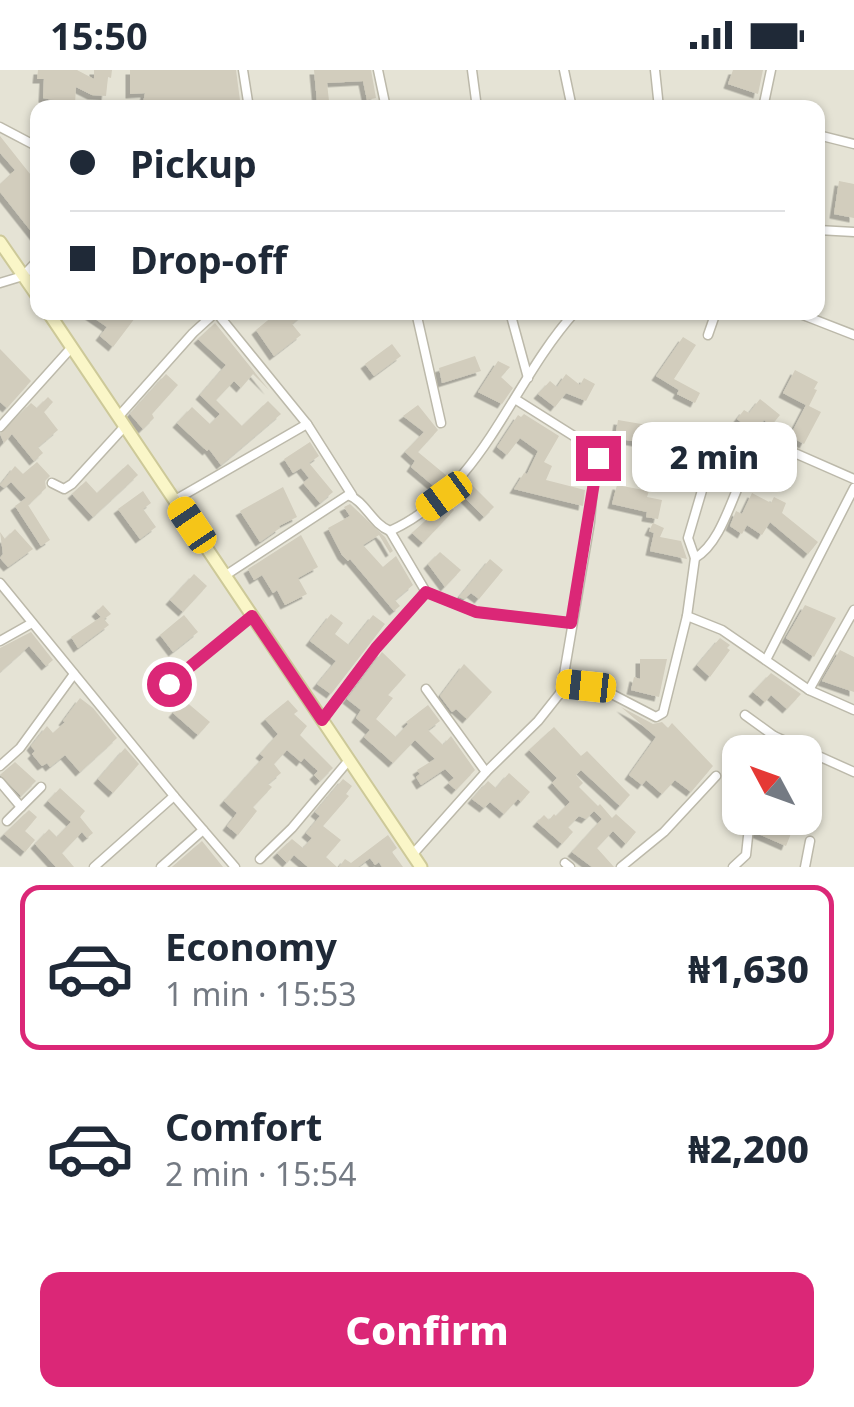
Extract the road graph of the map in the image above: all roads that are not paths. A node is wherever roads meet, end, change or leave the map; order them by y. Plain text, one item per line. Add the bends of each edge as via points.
1 (242, 70) edge
2 (378, 70) edge
3 (472, 70) edge
4 (564, 70) edge
5 (656, 70) edge
6 (771, 70) edge
7 (248, 100) edge
8 (384, 100) edge
9 (476, 100) edge
10 (570, 100) edge
11 (658, 100) edge
12 (765, 100) edge
13 (0, 127) edge
14 (825, 137) edge
15 (30, 143) edge
16 (854, 144) edge
17 (825, 230) edge
18 (854, 232) edge
19 (0, 242) edge
20 (30, 269) edge
21 (24, 276) junction
22 (0, 282) edge
23 (30, 285) edge
24 (53, 320) edge
25 (208, 320) edge
26 (222, 320) edge
27 (418, 320) edge
28 (512, 320) edge
29 (569, 320) edge
30 (713, 320) edge
31 (816, 320) edge
32 (854, 335) edge
33 (708, 336) dead end
34 (72, 348) junction
35 (528, 378) junction
36 (515, 399) junction
37 (122, 421) junction
38 (442, 422) dead end
39 (307, 424) junction
40 (0, 427) edge
41 (854, 479) edge
42 (52, 483) dead end
43 (703, 487) dead end
44 (854, 488) edge
45 (352, 495) junction
46 (176, 500) junction
47 (390, 531) junction
48 (695, 558) junction
49 (226, 575) junction
50 (0, 582) edge
51 (426, 592) junction
52 (854, 610) edge
53 (252, 616) junction
54 (687, 616) junction
55 (32, 623) junction
56 (571, 623) junction
57 (0, 641) edge
58 (766, 660) junction
59 (74, 674) junction
60 (564, 683) junction
61 (169, 684) dead end
62 (426, 689) dead end
63 (809, 690) junction
64 (854, 710) edge
65 (745, 715) dead end
66 (322, 720) junction
67 (773, 735) edge
68 (0, 752) edge
69 (822, 758) edge
70 (348, 760) junction
71 (3, 764) edge
72 (486, 772) junction
73 (854, 772) edge
74 (716, 776) dead end
75 (0, 782) edge
76 (41, 787) dead end
77 (174, 796) junction
78 (21, 808) junction
79 (7, 820) dead end
80 (203, 830) junction
81 (749, 835) edge
82 (810, 841) dead end
83 (412, 854) junction
84 (260, 858) dead end
85 (739, 865) edge
86 (233, 866) edge
87 (94, 867) edge
88 (161, 867) edge
89 (421, 867) edge
90 (621, 867) edge
91 (805, 867) edge

1 - 7 street
2 - 8 street
3 - 9 street
4 - 10 street
5 - 11 street
6 - 12 street
13 - 15 street
14 - 16 street
17 - 18 street
19 - 21 main road
20 - 21 street
21 - 22 street
21 - 23 main road
24 - 34 main road
25 - 37 street
26 - 39 street
27 - 38 street
28 - 35 street
29 - 35 street
30 - 33 street
31 - 32 street
34 - 37 main road
34 - 40 street
35 - 36 street
36 - 47 street via 463,477
36 - 56 street via 596,450
37 - 42 street via 72,484 64,489
37 - 46 main road
39 - 45 street
39 - 46 street
41 - 48 street via 765,440 705,551
43 - 48 street via 688,538
44 - 58 street
45 - 47 street
45 - 49 street
46 - 49 main road
47 - 51 street
48 - 54 street
49 - 53 main road
50 - 55 street
51 - 56 street via 476,612
51 - 66 street
52 - 63 street
53 - 61 street
53 - 66 main road
54 - 58 street
54 - 60 street via 663,714 648,714 604,690
55 - 57 street
55 - 59 street
56 - 60 street
58 - 63 street
59 - 71 street
59 - 77 street
60 - 72 street
62 - 72 street
63 - 64 street
65 - 67 street
66 - 70 main road
68 - 71 street
69 - 73 street
70 - 83 main road
70 - 84 street
72 - 83 street
74 - 90 street
75 - 78 street
76 - 78 street
77 - 80 street
77 - 87 street
78 - 79 street
80 - 86 street
80 - 88 street
81 - 85 street
82 - 91 street
83 - 89 main road

